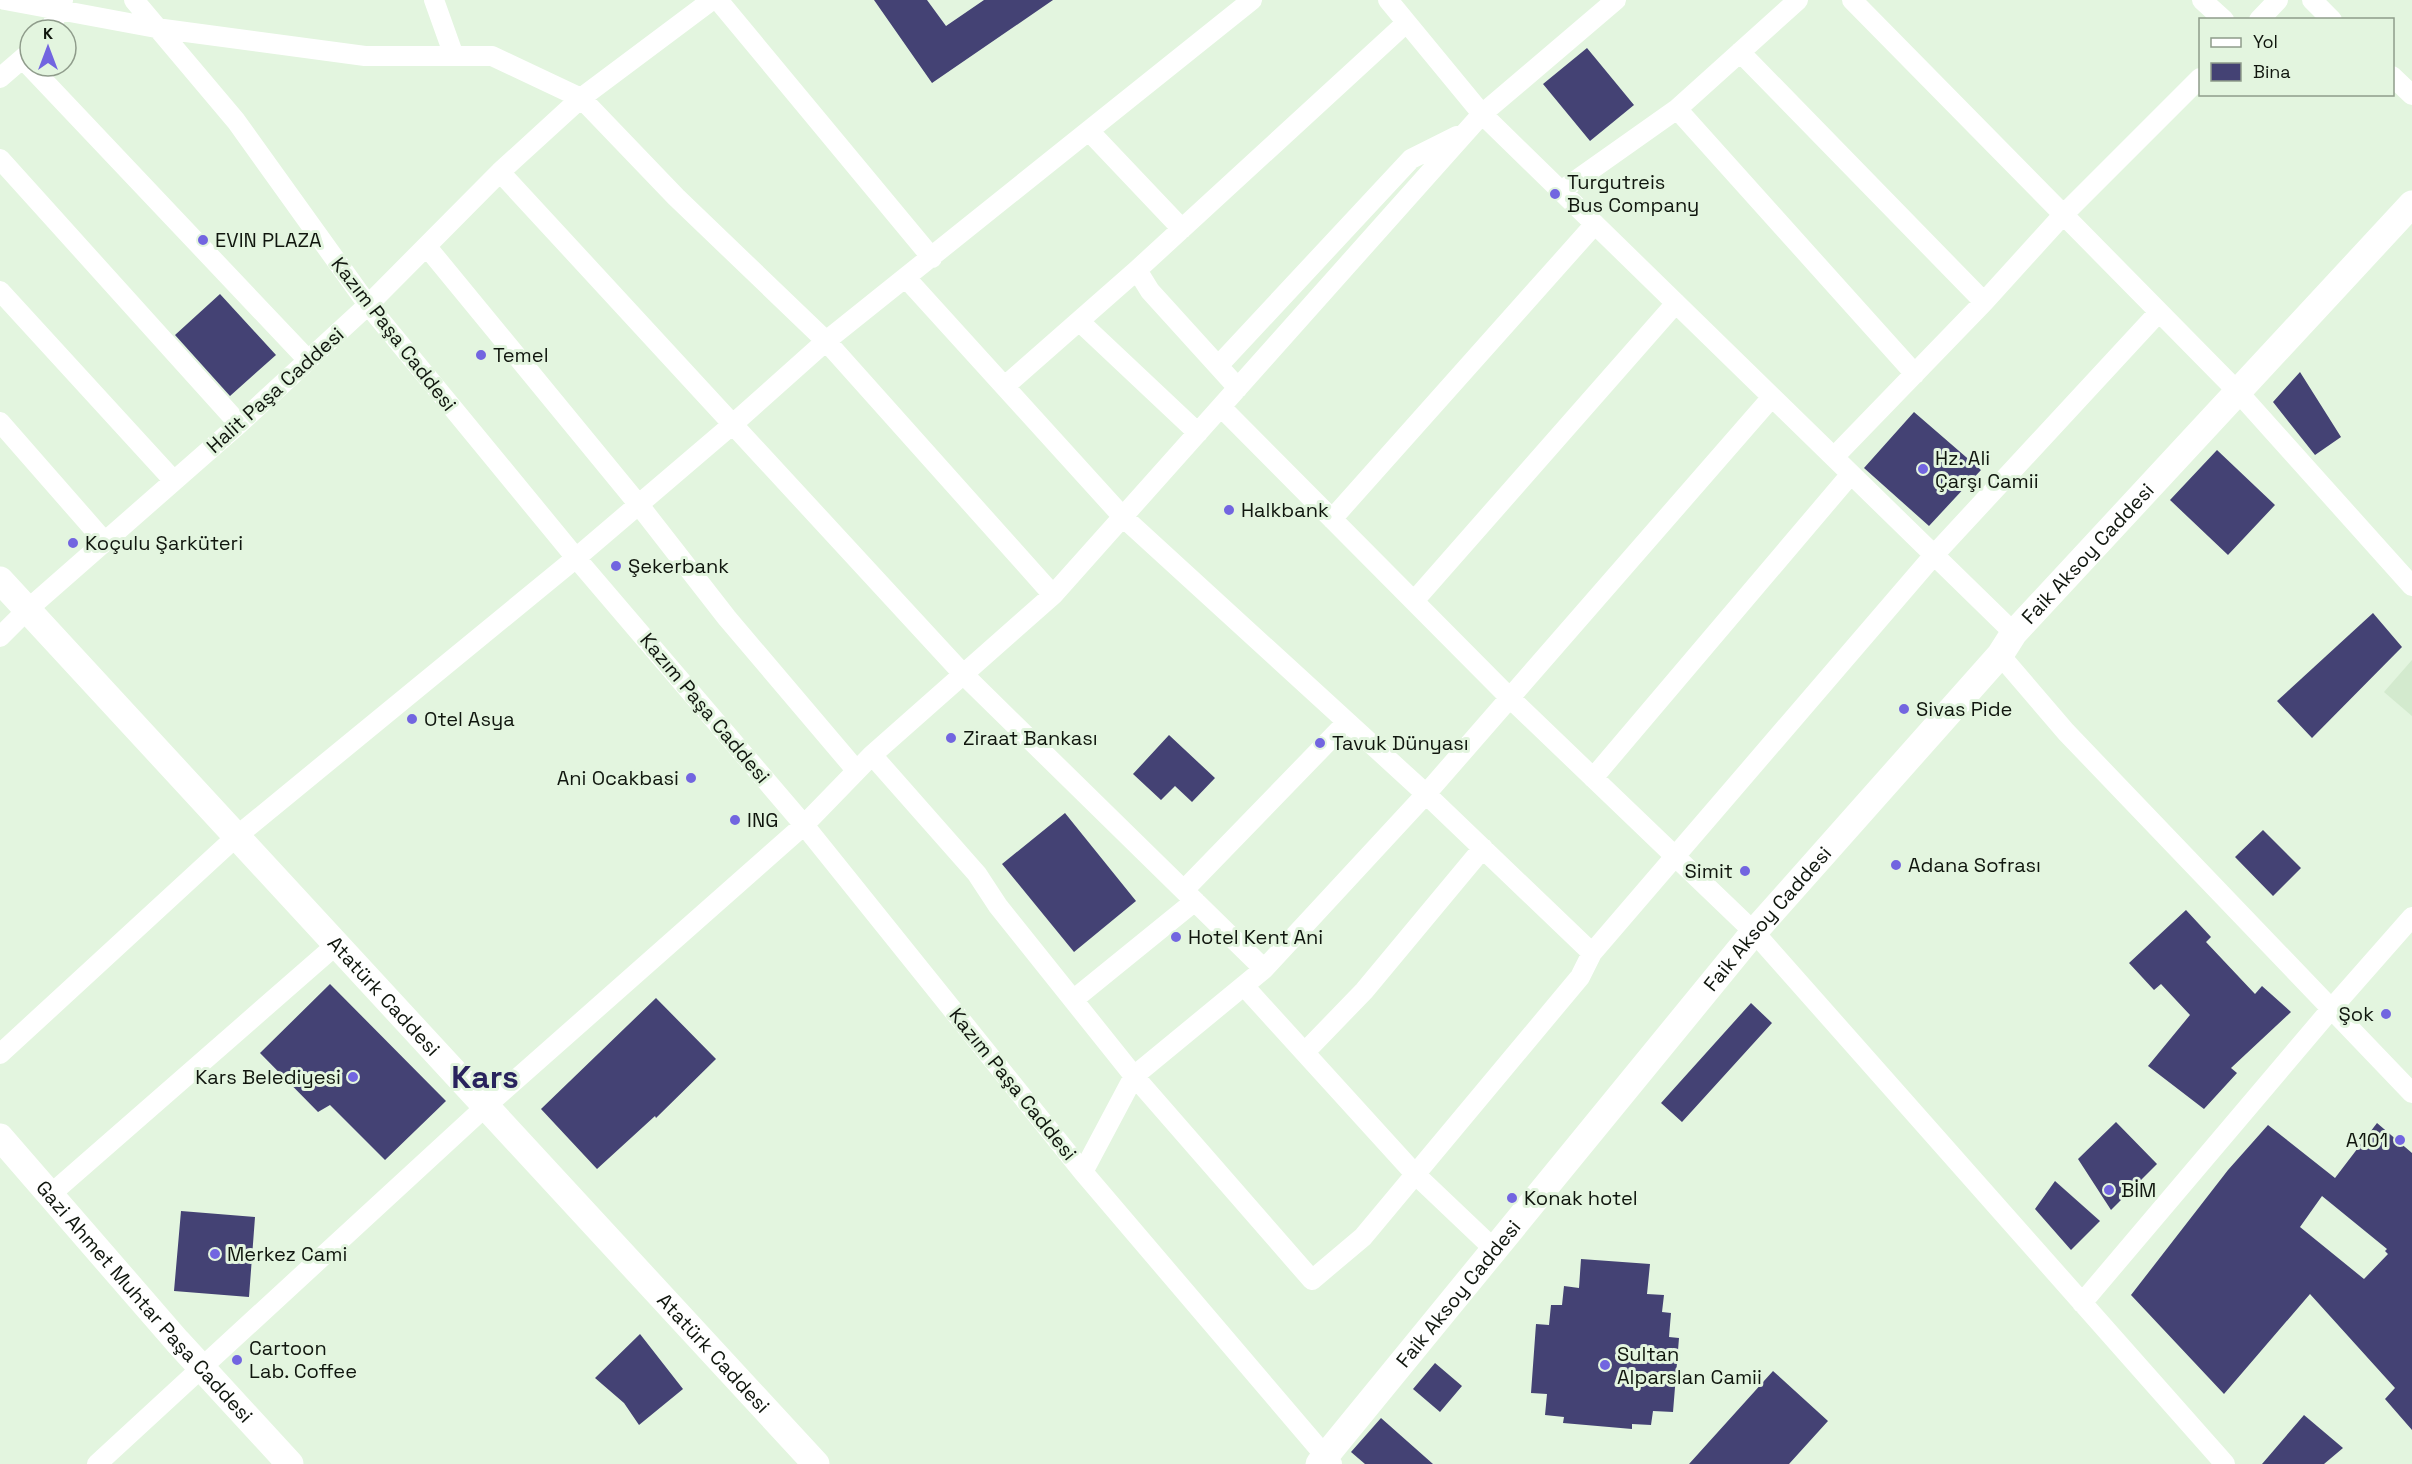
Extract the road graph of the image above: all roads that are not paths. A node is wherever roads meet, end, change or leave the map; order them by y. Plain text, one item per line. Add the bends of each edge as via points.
1 (5, 0) edge
2 (134, 0) edge
3 (434, 0) edge
4 (712, 0) edge
5 (718, 0) edge
6 (1252, 0) edge
7 (1388, 0) edge
8 (1616, 0) edge
9 (1798, 0) edge
10 (1852, 0) edge
11 (2202, 0) edge
12 (2278, 0) edge
13 (2312, 0) edge
14 (61, 6) edge
15 (2222, 18) edge
16 (2261, 18) edge
17 (2330, 18) edge
18 (1406, 23) junction
19 (156, 28) junction
20 (1740, 52) junction
21 (454, 56) junction
22 (18, 63) edge
23 (0, 78) edge
24 (48, 78) edge
25 (2394, 78) edge
26 (2199, 79) edge
27 (2412, 95) edge
28 (581, 98) junction
29 (1677, 109) junction
30 (1482, 114) junction
31 (1089, 130) junction
32 (1467, 131) junction
33 (0, 159) edge
34 (500, 172) junction
35 (1561, 191) junction
36 (2412, 204) edge
37 (2063, 215) junction
38 (1595, 224) junction
39 (1182, 229) junction
40 (427, 247) junction
41 (932, 258) junction
42 (1137, 270) junction
43 (906, 278) junction
44 (0, 291) edge
45 (1984, 302) junction
46 (1676, 303) junction
47 (368, 305) junction
48 (2158, 312) junction
49 (1079, 321) junction
50 (826, 341) junction
51 (308, 360) junction
52 (1218, 366) junction
53 (1915, 374) junction
54 (1005, 386) junction
55 (1238, 388) junction
56 (2238, 392) junction
57 (1772, 397) junction
58 (1221, 407) junction
59 (0, 422) edge
60 (239, 424) junction
61 (733, 424) junction
62 (1198, 433) junction
63 (1834, 457) junction
64 (1851, 474) junction
65 (174, 481) junction
66 (639, 505) junction
67 (1123, 517) junction
68 (1332, 519) junction
69 (105, 542) junction
70 (1934, 555) junction
71 (576, 558) junction
72 (0, 580) edge
73 (2412, 586) edge
74 (1053, 595) junction
75 (1414, 601) junction
76 (27, 610) junction
77 (0, 637) edge
78 (2007, 644) junction
79 (964, 675) junction
80 (1509, 698) junction
81 (1347, 722) junction
82 (872, 755) junction
83 (856, 770) junction
84 (1593, 778) junction
85 (1426, 794) junction
86 (804, 825) junction
87 (237, 836) junction
88 (1483, 848) junction
89 (1675, 857) junction
90 (1190, 895) junction
91 (2412, 917) edge
92 (1754, 933) junction
93 (336, 945) junction
94 (1593, 953) junction
95 (1264, 969) junction
96 (1244, 986) junction
97 (1073, 1000) junction
98 (2332, 1008) junction
99 (1305, 1052) junction
100 (0, 1054) edge
101 (1134, 1076) junction
102 (2412, 1093) edge
103 (485, 1107) junction
104 (0, 1137) edge
105 (1083, 1172) junction
106 (1415, 1174) junction
107 (51, 1194) junction
108 (1495, 1250) junction
109 (2082, 1303) junction
110 (201, 1368) junction
111 (805, 1460) edge
112 (1325, 1462) edge
113 (97, 1464) edge
114 (290, 1464) edge
115 (2225, 1464) edge

1 - 14 street
2 - 19 street, Kazım Paşa Caddesi
3 - 21 street
4 - 28 street, Halit Paşa Caddesi
5 - 41 street
6 - 31 street
7 - 18 street
8 - 30 street
9 - 20 street
10 - 37 street
11 - 15 street
12 - 16 street
13 - 17 street
14 - 19 street
18 - 30 street
18 - 39 street
19 - 21 street via 365,56
19 - 47 street, Kazım Paşa Caddesi via 236,121
20 - 29 street
20 - 45 street
21 - 28 street via 492,56
22 - 23 street
24 - 51 street
25 - 27 street
26 - 37 street
28 - 34 street, Halit Paşa Caddesi
28 - 50 street via 676,197
29 - 35 street
29 - 53 street
30 - 32 street
30 - 35 street
31 - 39 street
31 - 41 street
32 - 52 street via 1411,159
32 - 55 street
33 - 60 street
34 - 40 street, Halit Paşa Caddesi
34 - 61 street
35 - 38 street
36 - 56 street, Faik Aksoy Caddesi
37 - 45 street
37 - 48 street
38 - 46 street
38 - 68 street
39 - 42 street
40 - 47 street, Halit Paşa Caddesi
40 - 66 street
41 - 43 street
42 - 49 street
42 - 52 street via 1150,291
43 - 50 street
43 - 54 street
44 - 65 street
45 - 53 street
46 - 57 street
46 - 75 street
47 - 51 street, Halit Paşa Caddesi
47 - 71 street, Kazım Paşa Caddesi
48 - 56 street
48 - 70 street
49 - 54 street
49 - 62 street
50 - 61 street
50 - 74 street
51 - 60 street, Halit Paşa Caddesi
52 - 55 street
53 - 63 street
54 - 67 street
55 - 58 street
56 - 73 street
56 - 78 street, Faik Aksoy Caddesi
57 - 63 street
57 - 80 street
58 - 62 street
58 - 68 street
59 - 69 street
60 - 65 street, Halit Paşa Caddesi
61 - 66 street
61 - 79 street
62 - 67 street
63 - 64 street
64 - 70 street
64 - 84 street
65 - 69 street, Halit Paşa Caddesi
66 - 71 street
66 - 83 street via 727,618
67 - 74 street
67 - 81 street
68 - 75 street
69 - 76 street, Halit Paşa Caddesi
70 - 78 street
70 - 89 street
71 - 86 street, Kazım Paşa Caddesi
71 - 87 street
72 - 76 street, Atatürk Caddesi
74 - 79 street
75 - 80 street
76 - 77 street, Halit Paşa Caddesi
76 - 87 street, Atatürk Caddesi
78 - 92 street, Faik Aksoy Caddesi
78 - 98 street via 2066,732
79 - 82 street
79 - 90 street
80 - 84 street
80 - 85 street
81 - 85 street
81 - 90 street
82 - 83 street
82 - 97 street via 977,874
83 - 86 street
84 - 89 street
85 - 88 street
85 - 95 street
86 - 103 street
86 - 105 street, Kazım Paşa Caddesi
87 - 93 street, Atatürk Caddesi
87 - 100 street
88 - 94 street
88 - 99 street via 1364,991
89 - 92 street
89 - 94 street
90 - 95 street
90 - 97 street
91 - 98 street
92 - 108 street, Faik Aksoy Caddesi
92 - 109 street
93 - 103 street, Atatürk Caddesi
93 - 107 street
94 - 106 street via 1580,977
95 - 96 street
96 - 99 street
96 - 101 street
97 - 101 street
98 - 102 street
98 - 109 street
99 - 106 street
101 - 105 street
101 - 106 street via 1312,1280 1363,1237
103 - 110 street
103 - 111 street, Atatürk Caddesi
104 - 107 street, Gazi Ahmet Muhtar Paşa Caddesi
105 - 112 street, Kazım Paşa Caddesi
106 - 108 street
107 - 110 street, Gazi Ahmet Muhtar Paşa Caddesi
108 - 112 street, Faik Aksoy Caddesi
109 - 115 street
110 - 113 street
110 - 114 street, Gazi Ahmet Muhtar Paşa Caddesi

